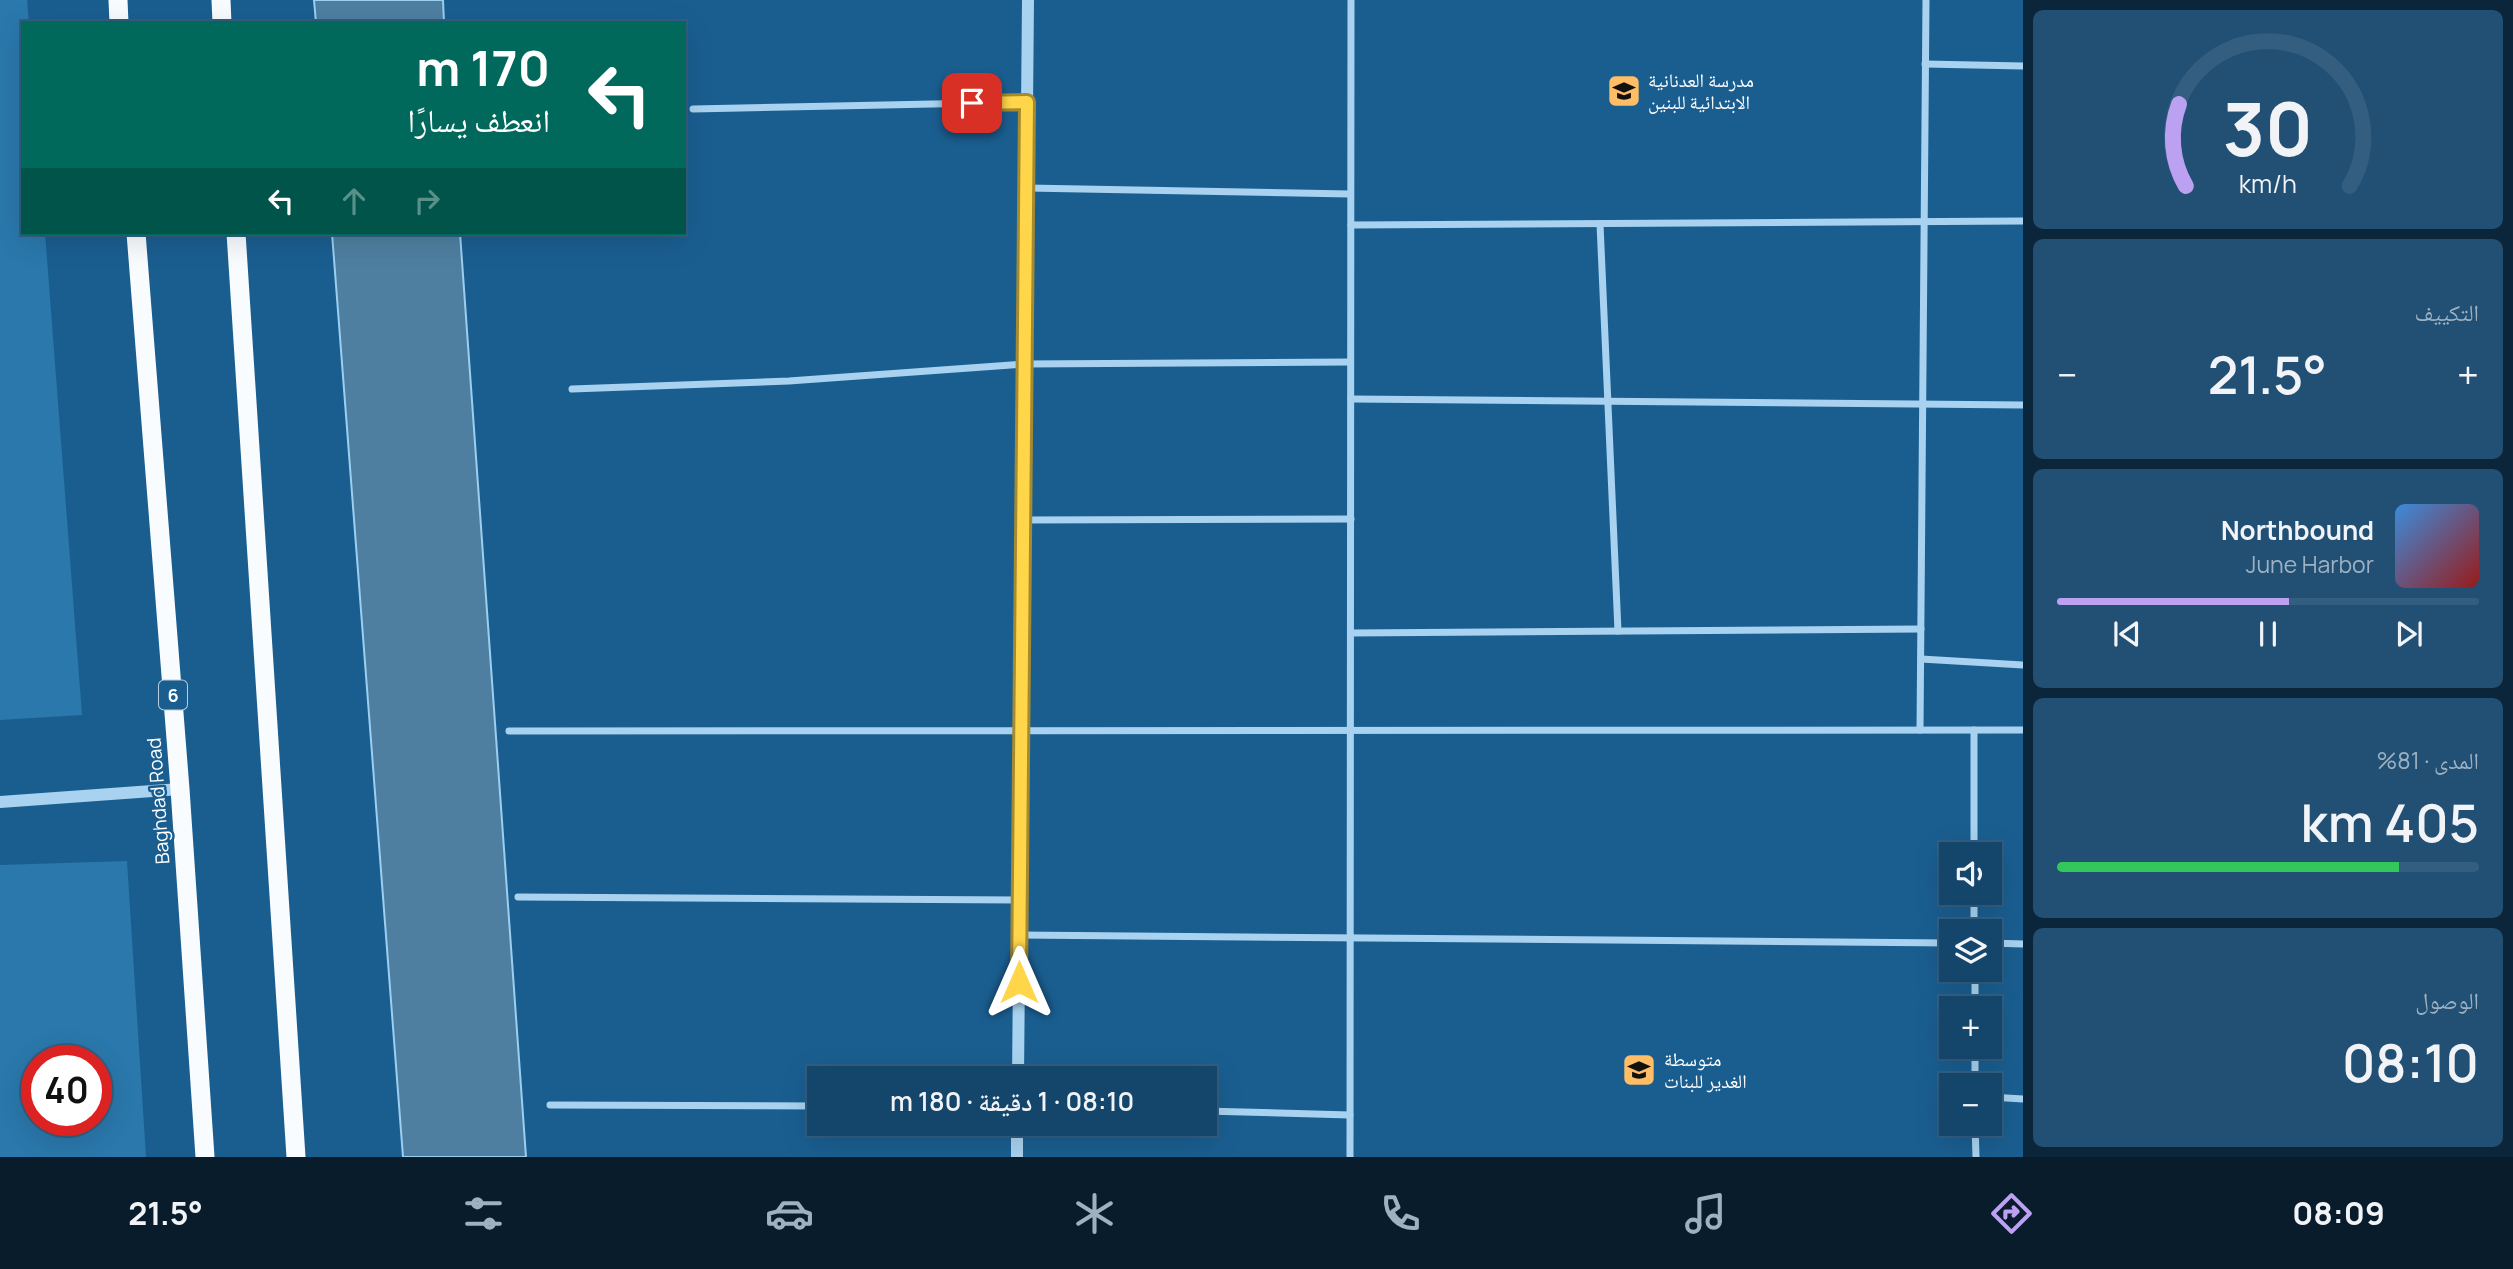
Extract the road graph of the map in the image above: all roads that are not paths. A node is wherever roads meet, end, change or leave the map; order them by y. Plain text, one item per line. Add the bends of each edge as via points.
1 (118, 0) edge
2 (221, 0) edge
3 (1028, 0) edge
4 (1351, 0) edge
5 (1926, 0) edge
6 (119, 21) edge
7 (222, 21) edge
8 (1925, 64) junction
9 (2023, 66) edge
10 (1027, 102) junction
11 (693, 109) dead end
12 (1027, 188) junction
13 (1349, 194) junction
14 (1924, 221) junction
15 (2023, 221) edge
16 (1600, 224) junction
17 (1351, 225) junction
18 (136, 235) edge
19 (236, 235) edge
20 (1350, 362) junction
21 (1024, 364) junction
22 (572, 389) dead end
23 (1351, 399) junction
24 (1607, 401) junction
25 (1923, 405) junction
26 (2023, 405) edge
27 (1351, 519) junction
28 (1023, 520) junction
29 (1921, 629) junction
30 (1618, 631) junction
31 (1351, 633) junction
32 (1921, 659) junction
33 (2023, 665) edge
34 (1920, 730) junction
35 (1974, 730) junction
36 (2023, 730) edge
37 (509, 731) dead end
38 (1021, 731) junction
39 (1351, 731) junction
40 (180, 789) junction
41 (0, 802) edge
42 (1974, 842) edge
43 (518, 897) dead end
44 (1019, 900) junction
45 (1019, 935) junction
46 (1351, 937) junction
47 (1939, 943) edge
48 (2002, 943) edge
49 (2023, 944) edge
50 (1018, 1066) edge
51 (2002, 1098) edge
52 (2023, 1099) edge
53 (550, 1105) dead end
54 (807, 1106) edge
55 (1217, 1111) edge
56 (1350, 1115) junction
57 (1017, 1136) edge
58 (1975, 1136) edge
59 (205, 1157) edge
60 (296, 1157) edge
61 (1017, 1157) edge
62 (1350, 1157) edge
63 (1976, 1157) edge

1 - 6 highway
2 - 7 highway
3 - 10 street
4 - 13 street
5 - 8 street
8 - 9 street
8 - 14 street
10 - 11 street
10 - 12 street
12 - 13 street
12 - 21 street
13 - 17 street
14 - 15 street
14 - 16 street
14 - 25 street
16 - 17 street
16 - 24 street
17 - 20 street
18 - 40 highway, Baghdad Road / 6
19 - 60 highway
20 - 21 street
20 - 23 street
21 - 22 street via 789,381
21 - 28 street
23 - 24 street
23 - 27 street
24 - 25 street
24 - 30 street
25 - 26 street
25 - 29 street
27 - 28 street
27 - 31 street
28 - 38 street
29 - 30 street
29 - 32 street
30 - 31 street
31 - 39 street
32 - 33 street
32 - 34 street
34 - 35 street
34 - 39 street
35 - 36 street
35 - 42 street
37 - 38 street
38 - 39 street
38 - 44 street
39 - 46 street
40 - 41 street
40 - 59 highway, Baghdad Road / 6
43 - 44 street
44 - 45 street
45 - 46 street
45 - 50 street
46 - 47 street
46 - 56 street
48 - 49 street
51 - 52 street
53 - 54 street
55 - 56 street
56 - 62 street
57 - 61 street
58 - 63 street

